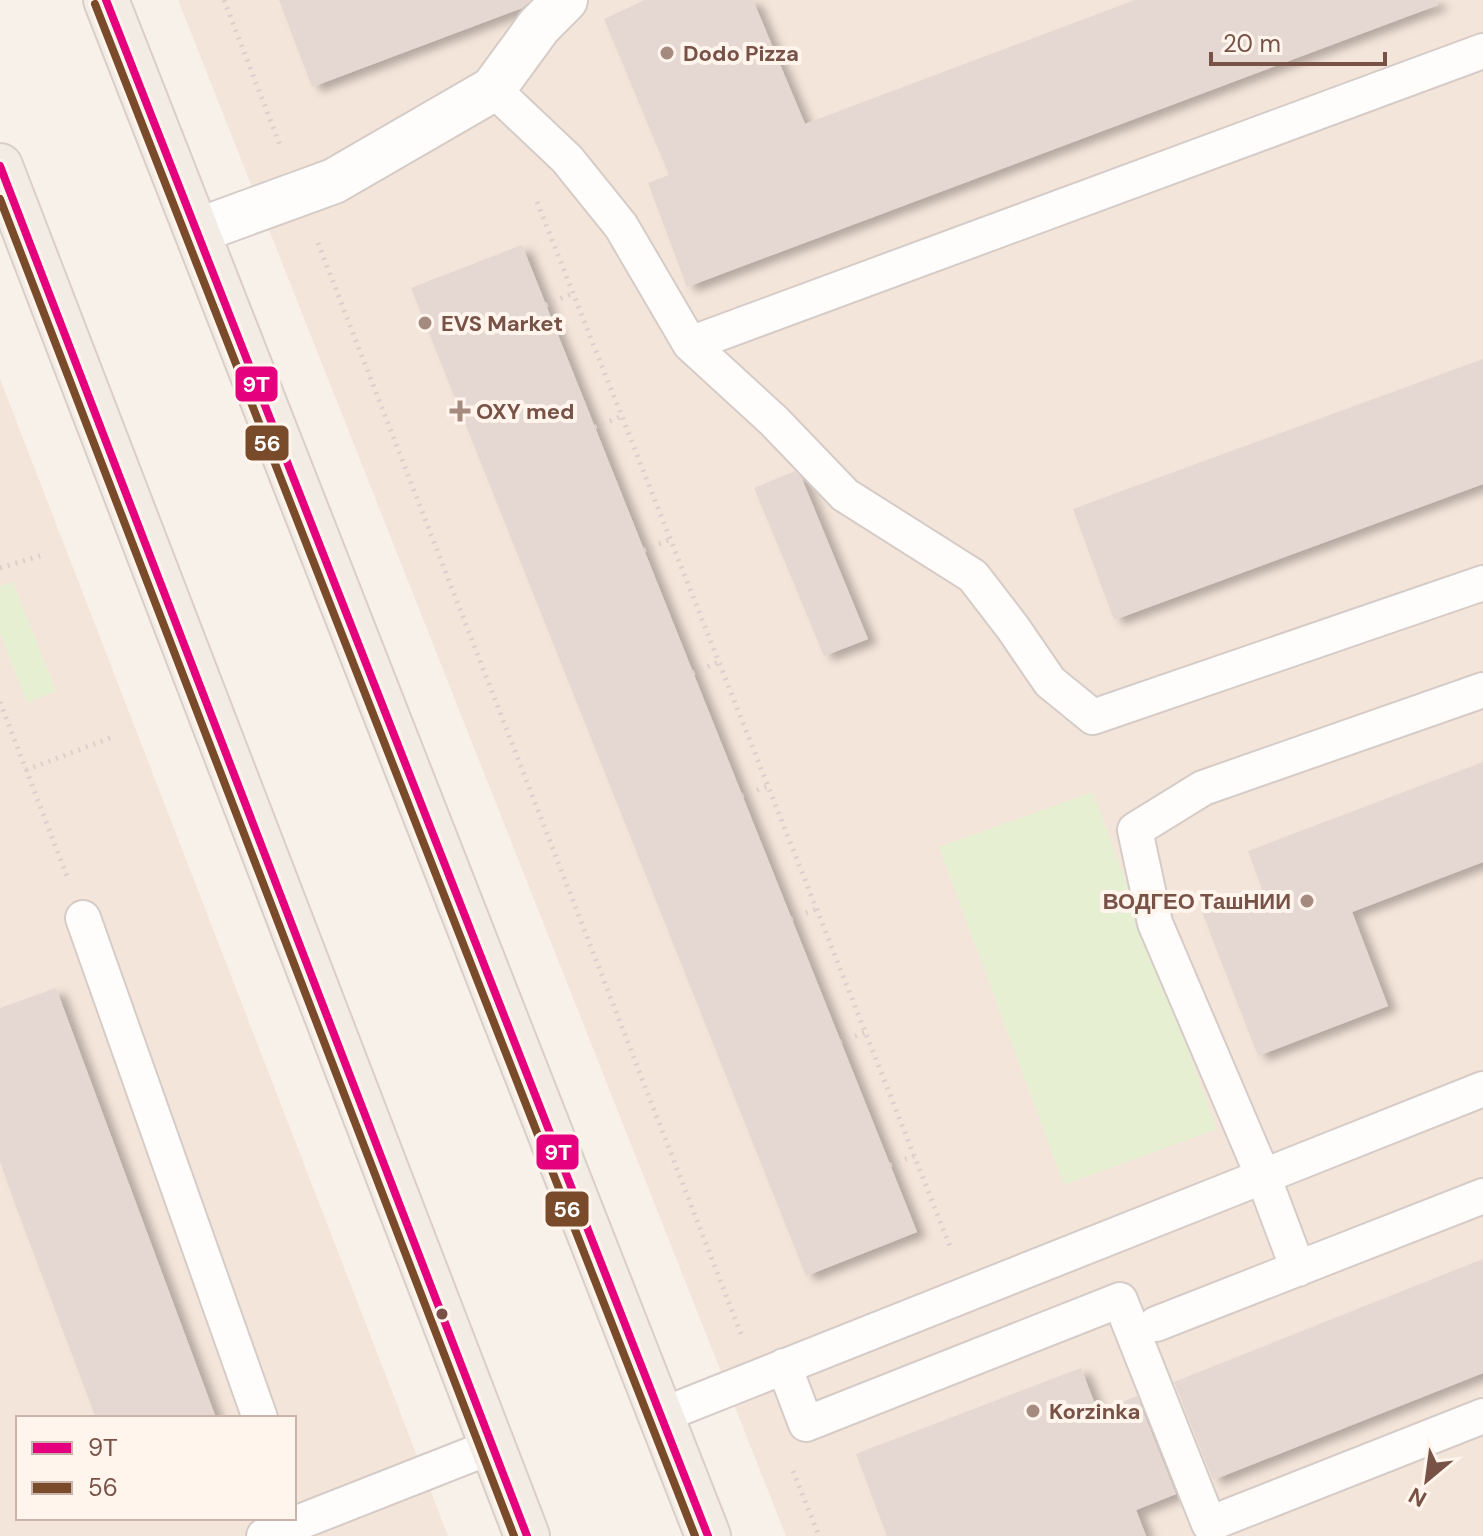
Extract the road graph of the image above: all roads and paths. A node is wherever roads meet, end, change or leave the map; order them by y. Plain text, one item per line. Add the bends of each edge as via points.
1 (224, 0) edge
2 (565, 0) edge
3 (110, 8) edge
4 (1483, 51) edge
5 (493, 89) junction
6 (0, 166) edge
7 (533, 191) dead end
8 (298, 193) junction
9 (197, 231) junction
10 (573, 293) junction
11 (546, 305) dead end
12 (690, 344) junction
13 (622, 416) junction
14 (595, 427) dead end
15 (671, 539) junction
16 (644, 550) dead end
17 (46, 554) dead end
18 (0, 568) edge
19 (1483, 583) edge
20 (719, 662) junction
21 (693, 673) dead end
22 (1483, 690) edge
23 (0, 702) edge
24 (115, 736) dead end
25 (26, 770) junction
26 (768, 786) junction
27 (742, 796) dead end
28 (816, 909) junction
29 (83, 918) joint
30 (791, 919) dead end
31 (866, 1032) junction
32 (840, 1042) dead end
33 (1483, 1089) edge
34 (914, 1156) junction
35 (890, 1165) dead end
36 (1263, 1176) junction
37 (1483, 1196) edge
38 (1298, 1269) junction
39 (968, 1293) junction
40 (1156, 1324) dead end
41 (771, 1372) junction
42 (259, 1416) edge
43 (660, 1416) junction
44 (1483, 1416) edge
45 (493, 1446) junction
46 (789, 1459) dead end
47 (298, 1524) edge
48 (264, 1536) edge
49 (527, 1536) edge
50 (708, 1536) edge
51 (819, 1536) edge

1 - 8 path
2 - 5 street
3 - 9 main road
4 - 12 lane
5 - 8 street via 334,181
5 - 12 lane via 567,159 621,226
6 - 45 main road
7 - 10 path
8 - 9 street
8 - 41 path
9 - 43 main road
10 - 11 path
10 - 13 path
12 - 19 lane via 845,495 973,576 1050,682 1093,717
13 - 14 path
13 - 15 path
15 - 16 path
15 - 20 path
17 - 18 path
20 - 21 path
20 - 26 path
22 - 36 lane via 1203,788 1135,830 1155,923
23 - 25 path
24 - 25 path
25 - 29 path
26 - 27 path
26 - 28 path
28 - 30 path
28 - 31 path
29 - 42 lane
31 - 32 path
31 - 34 path
33 - 36 lane
34 - 35 path
34 - 39 path
36 - 38 lane
36 - 39 lane
37 - 38 lane
38 - 40 lane
39 - 41 lane
41 - 43 lane
41 - 44 lane via 806,1424 1120,1300 1209,1524
43 - 50 main road
45 - 47 lane
45 - 49 main road
46 - 51 path
47 - 48 lane

